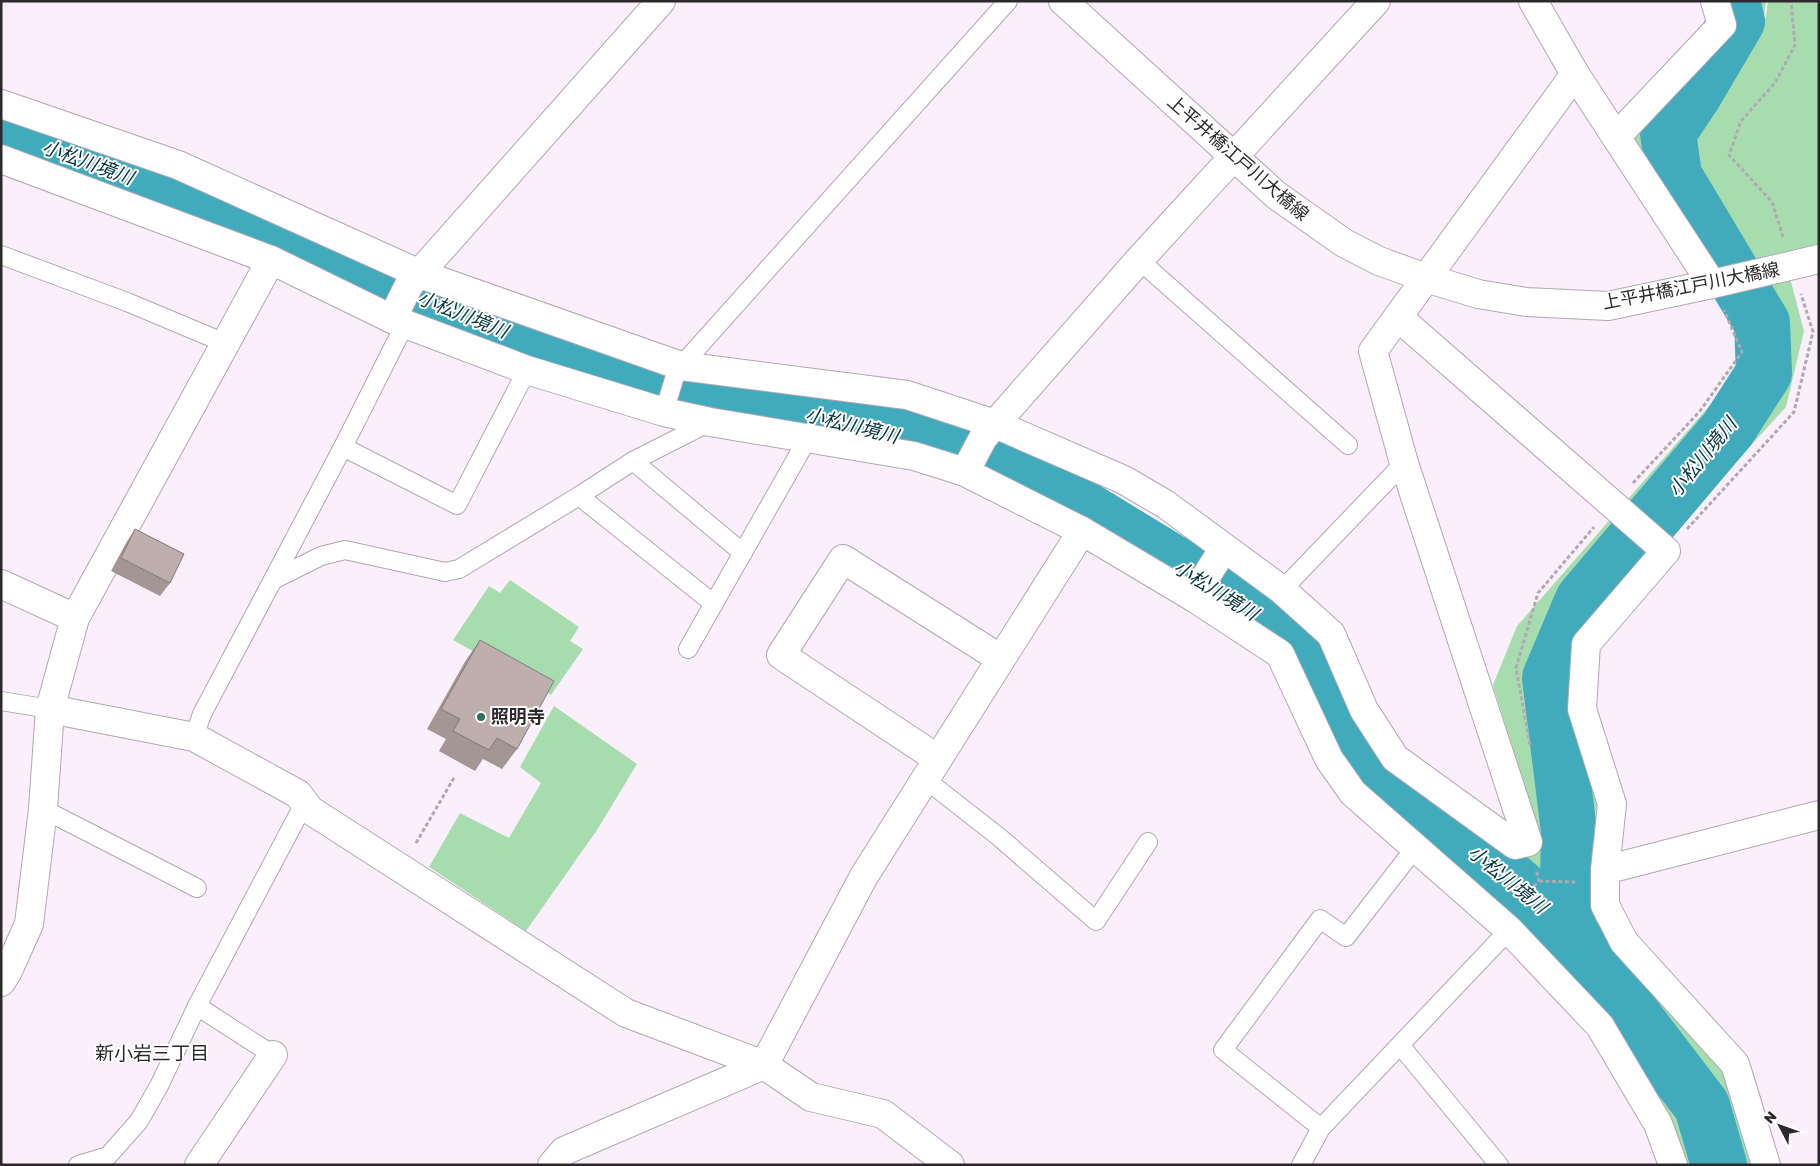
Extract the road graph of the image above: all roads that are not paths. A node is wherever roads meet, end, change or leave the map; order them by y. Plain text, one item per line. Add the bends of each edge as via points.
1 (661, 1) edge
2 (1008, 1) edge
3 (1063, 1) edge
4 (1376, 1) edge
5 (1533, 1) edge
6 (1715, 1) edge
7 (1575, 74) junction
8 (1, 104) edge
9 (1616, 137) junction
10 (1233, 157) junction
11 (1, 158) edge
12 (1, 255) edge
13 (1819, 259) edge
14 (271, 260) junction
15 (1140, 260) junction
16 (1426, 278) junction
17 (1728, 281) junction
18 (405, 302) junction
19 (1398, 317) junction
20 (225, 343) junction
21 (527, 370) junction
22 (678, 371) junction
23 (665, 407) junction
24 (710, 422) junction
25 (989, 431) junction
26 (808, 438) junction
27 (1348, 445) dead end
28 (343, 447) junction
29 (633, 461) junction
30 (1404, 463) junction
31 (965, 472) junction
32 (579, 496) junction
33 (1082, 531) junction
34 (743, 553) junction
35 (1208, 574) junction
36 (273, 580) junction
37 (1, 584) edge
38 (1282, 590) junction
39 (714, 604) junction
40 (74, 618) junction
41 (688, 649) dead end
42 (1001, 660) junction
43 (1, 701) edge
44 (50, 709) junction
45 (194, 737) junction
46 (932, 769) junction
47 (305, 802) junction
48 (43, 809) junction
49 (1819, 815) edge
50 (1148, 842) dead end
51 (1415, 848) junction
52 (1605, 870) junction
53 (197, 888) dead end
54 (1509, 930) junction
55 (1, 982) edge
56 (197, 1006) junction
57 (1400, 1045) junction
58 (273, 1055) joint
59 (764, 1065) junction
60 (1321, 1128) junction
61 (78, 1165) edge
62 (200, 1165) edge
63 (552, 1165) edge
64 (950, 1165) edge
65 (1301, 1165) edge
66 (1499, 1165) edge
67 (1673, 1165) edge
68 (1766, 1165) edge

1 - 18 street
2 - 22 lane
3 - 10 street, 上平井橋江戸川大橋線
4 - 10 street
5 - 7 street
6 - 9 street via 1722,24
7 - 9 street
7 - 16 street
8 - 18 street via 178,165
9 - 17 street
10 - 15 street
10 - 16 street, 上平井橋江戸川大橋線 via 1276,195 1344,243
11 - 14 street
12 - 20 lane
13 - 17 street, 上平井橋江戸川大橋線
14 - 18 street
14 - 20 street
15 - 25 street
15 - 27 lane
16 - 17 street, 上平井橋江戸川大橋線 via 1478,294 1526,302 1608,306
16 - 19 street
18 - 21 street
18 - 22 street
18 - 28 lane
19 - 30 street via 1373,351
19 - 52 street via 1659,545 1586,644 1582,709 1612,804
20 - 40 street
21 - 23 street
21 - 28 lane via 457,504
22 - 23 lane
22 - 25 street via 907,395
23 - 24 street
24 - 26 street
24 - 29 lane
25 - 31 street
25 - 35 street via 1124,480 1165,504
26 - 31 street via 914,456
26 - 34 lane
28 - 36 lane
29 - 32 lane
29 - 34 lane
30 - 38 lane
30 - 38 street via 1528,842 1515,845 1396,758 1364,710 1331,634
31 - 33 street
32 - 36 lane via 458,569 446,572 345,550 322,556
32 - 39 lane
33 - 35 street
33 - 42 street
34 - 39 lane
35 - 38 street
35 - 51 street via 1280,654 1328,759 1353,793
36 - 45 lane via 202,714
37 - 40 street
39 - 41 lane
40 - 44 street
42 - 46 street
42 - 46 street via 843,559 786,647 781,655
43 - 44 lane
44 - 45 street
44 - 48 street
45 - 47 street via 298,794
46 - 50 lane via 999,837 1096,921
46 - 59 street via 864,876
47 - 56 lane
47 - 59 street via 310,810 626,1013
48 - 53 lane
48 - 55 street via 28,924
49 - 52 street
51 - 54 street
51 - 60 lane via 1346,937 1320,919 1223,1050
52 - 68 street via 1605,905 1624,942 1735,1064
54 - 57 lane
54 - 67 street via 1600,1026 1658,1124
56 - 58 lane
56 - 61 lane via 139,1121 108,1156
57 - 60 lane
57 - 66 lane
58 - 62 street
59 - 63 street via 564,1151
59 - 64 street via 811,1098 883,1114
60 - 65 lane

